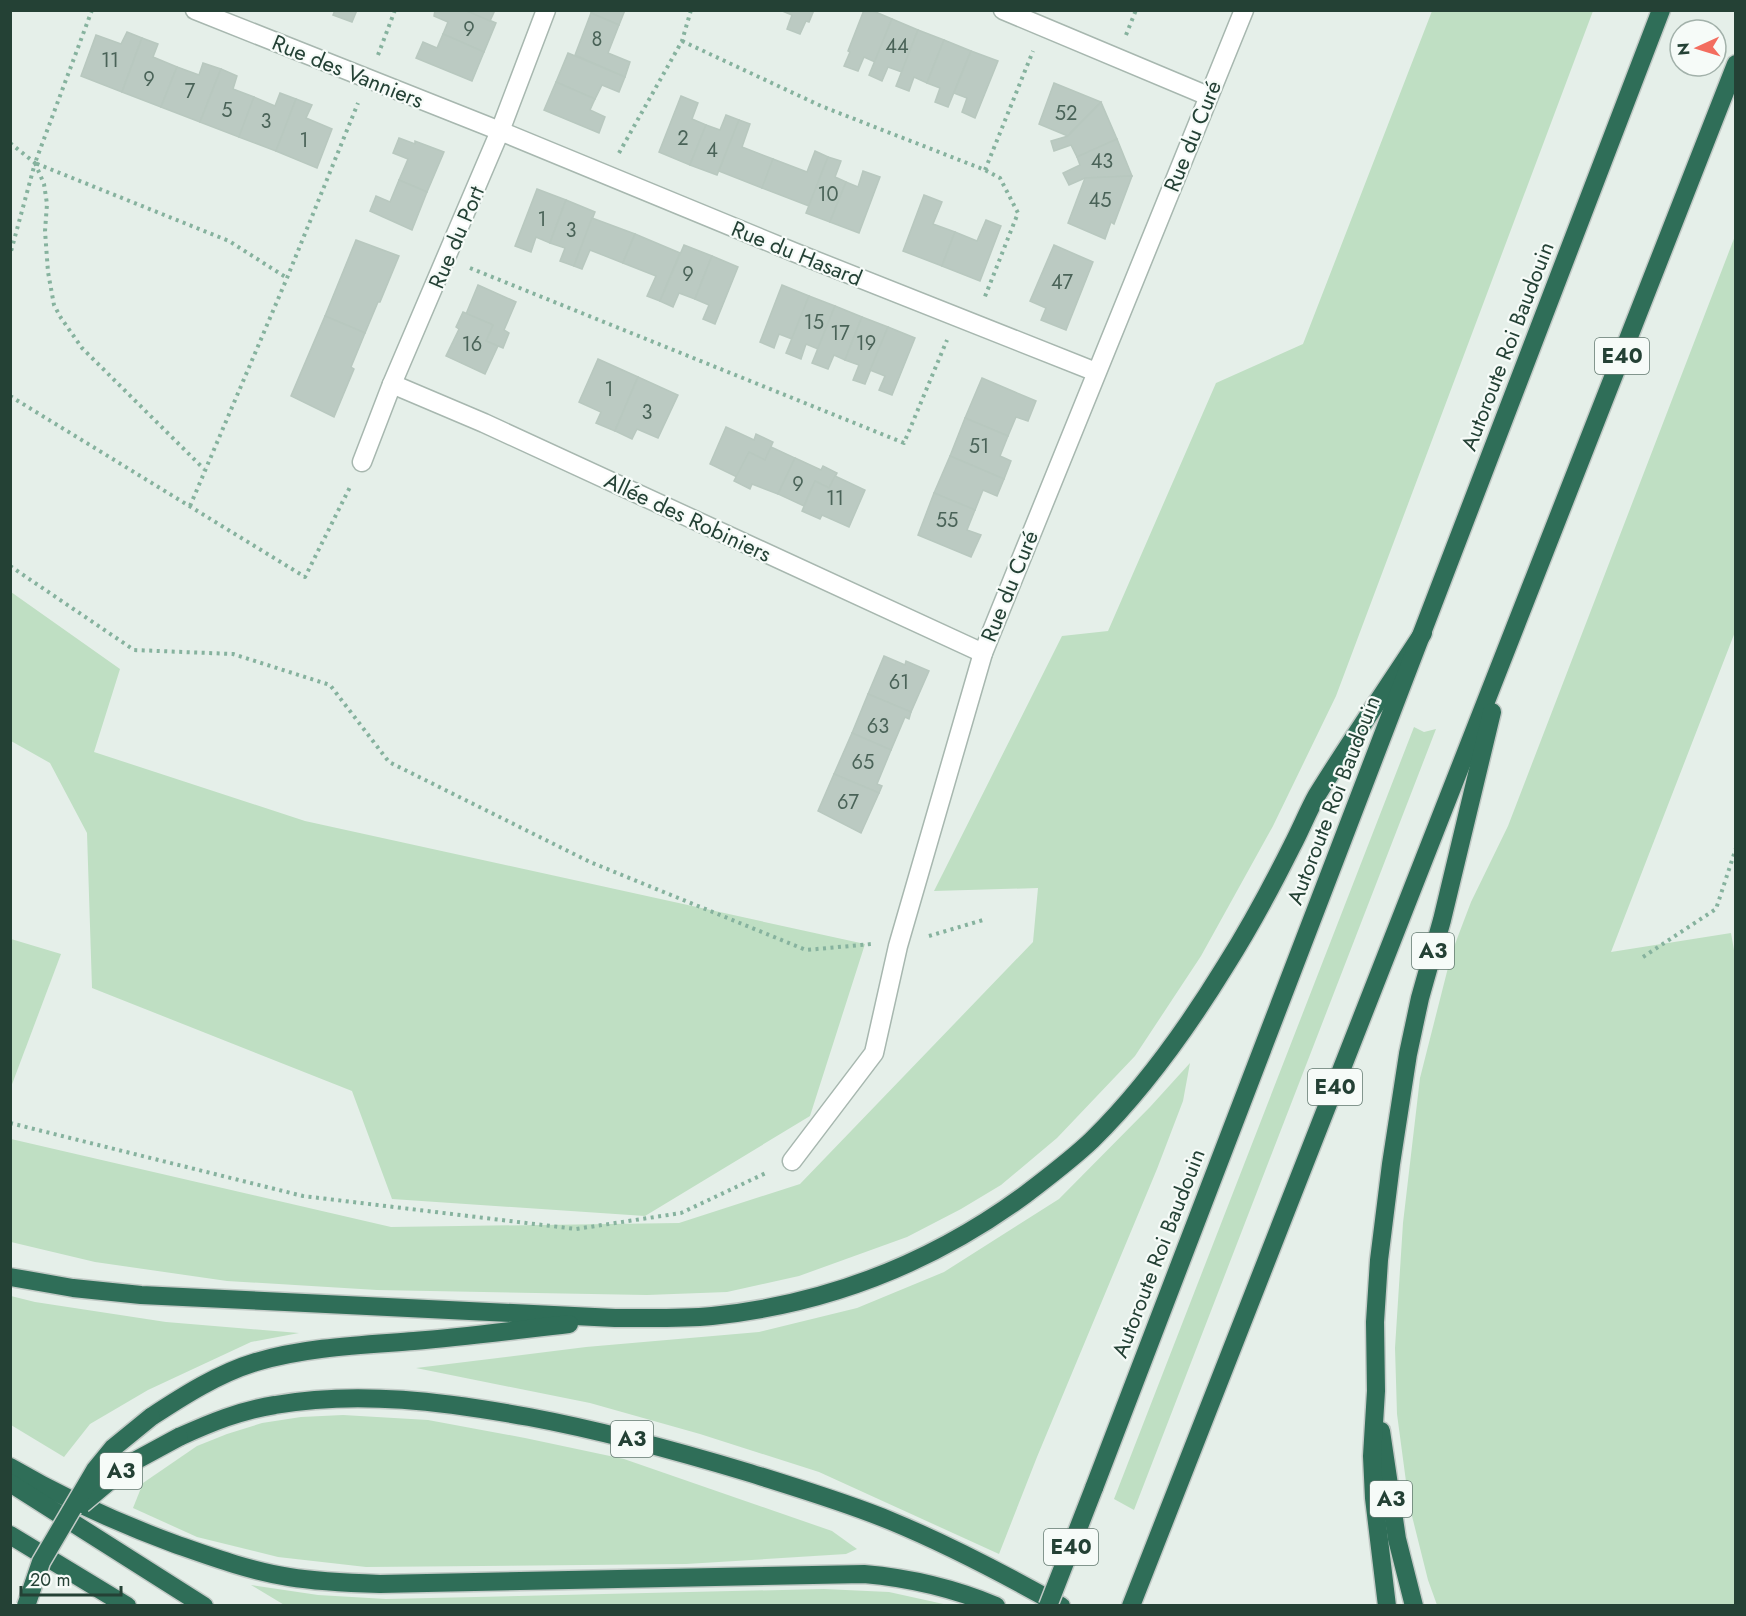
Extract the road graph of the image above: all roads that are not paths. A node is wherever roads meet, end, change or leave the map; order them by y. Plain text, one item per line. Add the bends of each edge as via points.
1 (195, 10) edge
2 (546, 10) edge
3 (1002, 10) edge
4 (1244, 10) edge
5 (1661, 10) edge
6 (1736, 64) edge
7 (1208, 96) junction
8 (500, 131) junction
9 (1096, 372) junction
10 (392, 384) junction
11 (362, 462) road end
12 (1423, 633) junction
13 (1507, 647) junction
14 (982, 653) junction
15 (792, 1161) road end
16 (10, 1277) edge
17 (615, 1318) junction
18 (1376, 1391) junction
19 (10, 1467) edge
20 (10, 1483) edge
21 (69, 1515) junction
22 (10, 1535) edge
23 (26, 1605) edge
24 (127, 1605) edge
25 (204, 1605) edge
26 (996, 1605) edge
27 (1048, 1605) edge
28 (1061, 1605) edge
29 (1131, 1605) edge
30 (1387, 1605) edge
31 (1414, 1605) edge

1 - 8 street, Rue des Vanniers
2 - 8 street, Rue du Port
3 - 7 street
4 - 7 street, Rue du Curé
5 - 12 highway, Autoroute Roi Baudouin / E40
6 - 13 highway, E40
7 - 9 street, Rue du Curé
8 - 9 street, Rue du Hasard
8 - 10 street, Rue du Port
9 - 14 street, Rue du Curé
10 - 11 street, Rue du Port
10 - 14 street, Allée des Robiniers via 495,427
12 - 17 highway, A3 via 1316,797 1243,936 1192,1017 1122,1107 1091,1141 1049,1177 955,1242 854,1286 795,1302 710,1316
12 - 27 highway, Autoroute Roi Baudouin / E40, bridge
13 - 18 highway, A3 via 1420,998 1401,1092 1377,1291
13 - 29 highway, E40
14 - 15 street, Rue du Curé via 898,946 874,1053
16 - 17 highway, A3 via 141,1295
17 - 21 highway, A3, bridge via 474,1336 351,1346 254,1362 177,1400 113,1448
18 - 30 highway, A3 via 1372,1456
18 - 31 highway, A3 via 1397,1539
19 - 26 highway, A3 via 51,1491 151,1535 206,1555 288,1577 380,1584 864,1574 930,1584
20 - 25 highway
21 - 23 highway, A3, bridge via 41,1562
21 - 28 highway, A3, bridge via 131,1463 218,1419 273,1405 350,1398 391,1399 568,1424 691,1455 891,1521
22 - 24 highway

